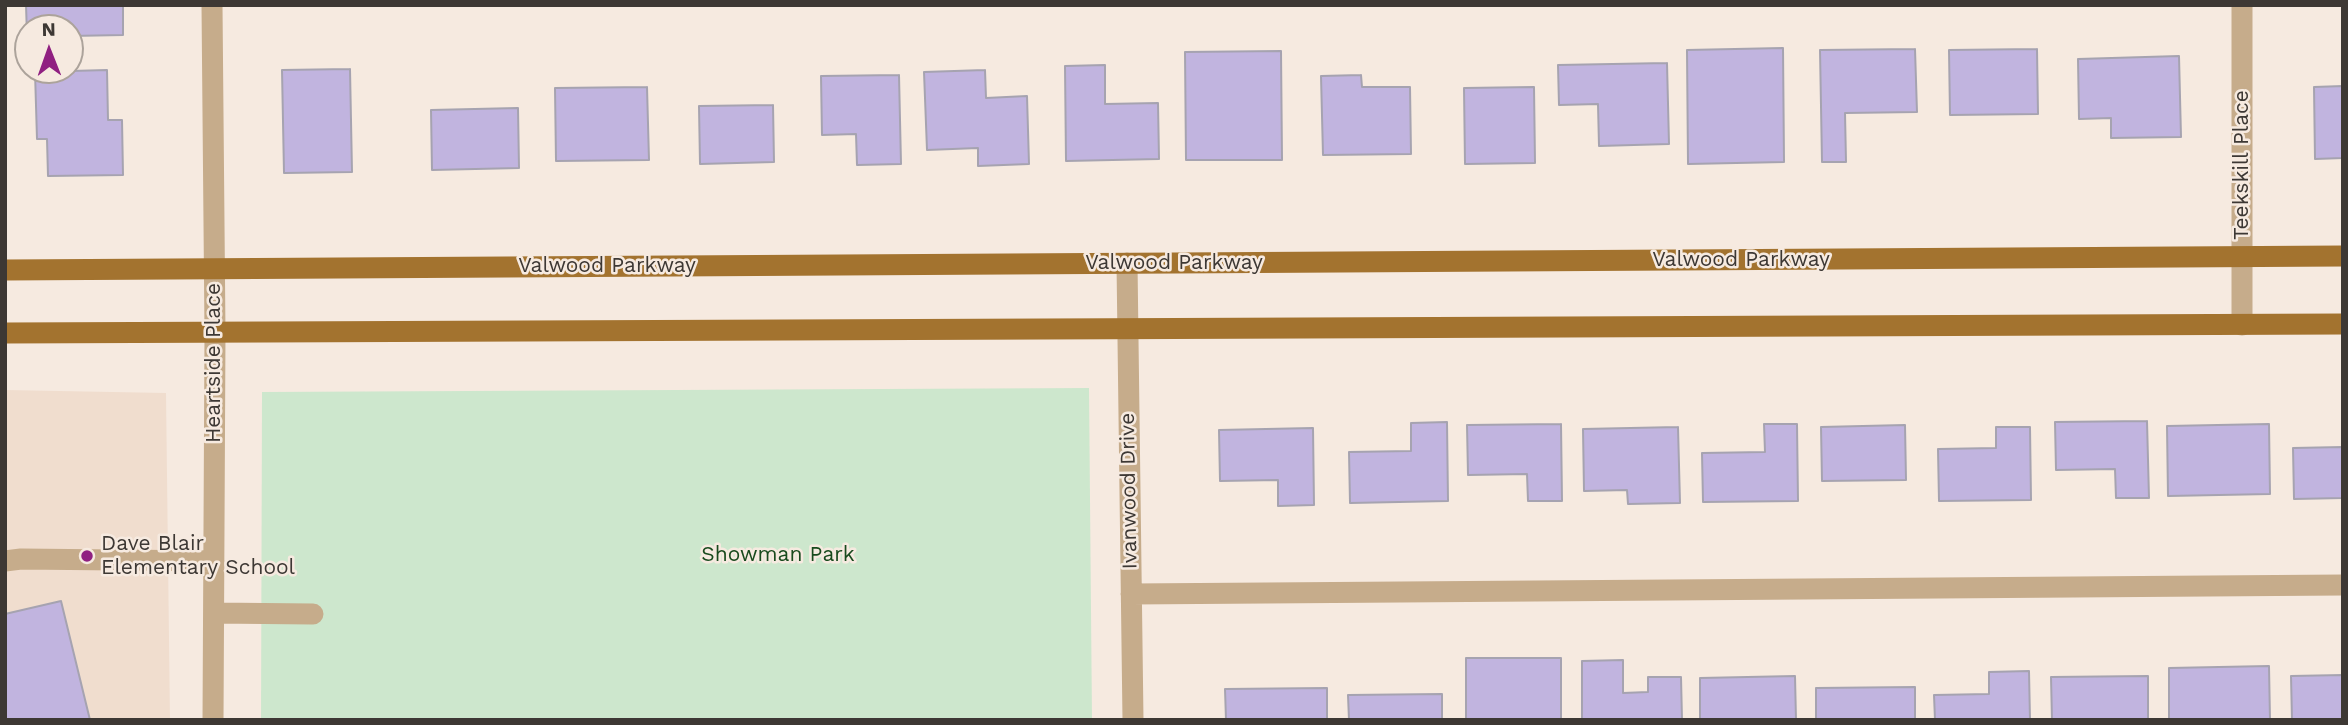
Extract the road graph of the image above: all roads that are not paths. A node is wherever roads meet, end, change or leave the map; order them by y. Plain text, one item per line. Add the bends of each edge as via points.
1 (212, 5) edge
2 (2242, 5) edge
3 (2242, 256) junction
4 (2343, 256) edge
5 (1127, 263) junction
6 (214, 269) junction
7 (5, 270) edge
8 (2343, 324) edge
9 (2242, 325) junction
10 (1127, 329) junction
11 (215, 332) junction
12 (5, 333) edge
13 (5, 561) edge
14 (214, 561) junction
15 (2343, 585) edge
16 (1131, 594) junction
17 (214, 613) junction
18 (313, 614) dead end
19 (213, 720) edge
20 (1133, 720) edge

1 - 6 street, Heartside Place
2 - 3 street, Teekskill Place
3 - 4 main road, Valwood Parkway
3 - 5 main road, Valwood Parkway
3 - 9 street, Teekskill Place
5 - 6 main road, Valwood Parkway
5 - 10 street, Ivanwood Drive
6 - 7 main road, Valwood Parkway
6 - 11 street, Heartside Place
8 - 9 main road
9 - 10 main road
10 - 11 main road
10 - 16 street, Ivanwood Drive
11 - 12 main road
11 - 14 street, Heartside Place
13 - 14 street
14 - 17 street, Heartside Place
15 - 16 street
16 - 20 street, Ivanwood Drive
17 - 18 street
17 - 19 street, Heartside Place

